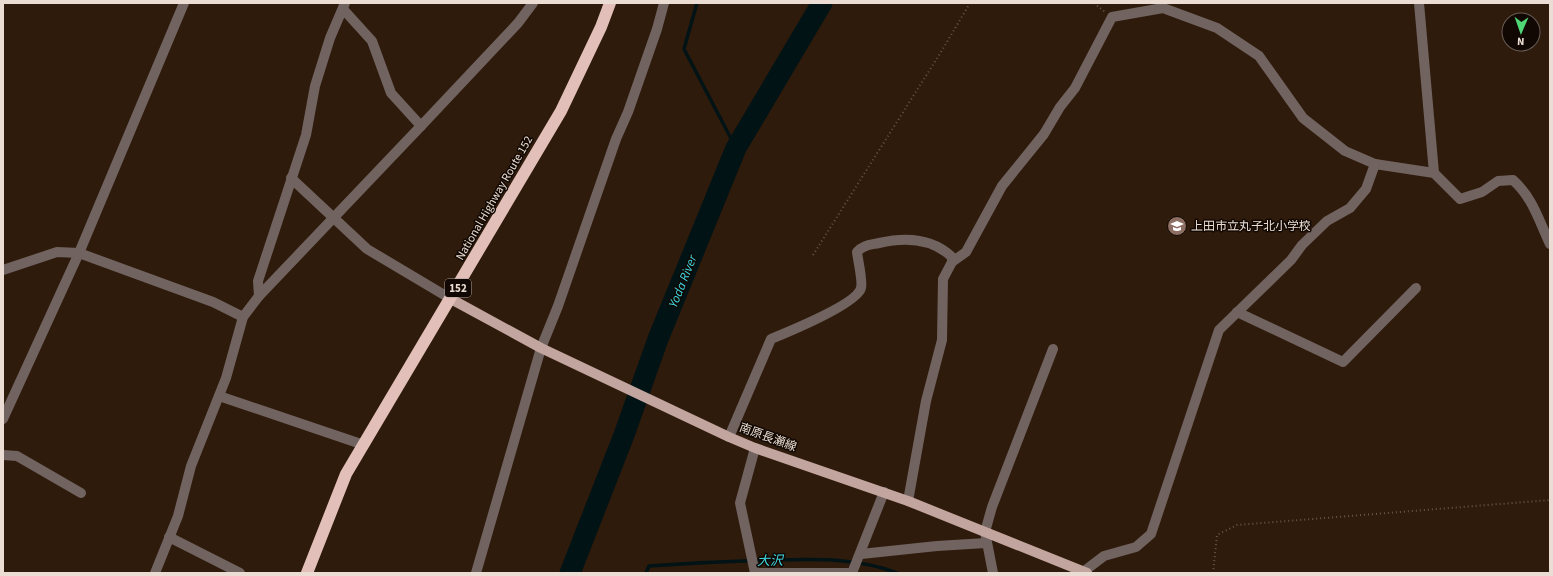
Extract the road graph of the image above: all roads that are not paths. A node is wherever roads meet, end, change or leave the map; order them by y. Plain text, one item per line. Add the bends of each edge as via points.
1 (184, 3) edge
2 (533, 3) edge
3 (610, 3) edge
4 (664, 3) edge
5 (1419, 3) edge
6 (344, 6) edge
7 (421, 126) junction
8 (1375, 164) junction
9 (1434, 173) junction
10 (291, 178) junction
11 (334, 217) junction
12 (1550, 244) edge
13 (79, 253) junction
14 (952, 262) junction
15 (3, 270) edge
16 (1416, 288) dead end
17 (258, 296) junction
18 (451, 299) junction
19 (1237, 312) junction
20 (244, 317) junction
21 (541, 348) junction
22 (1053, 349) dead end
23 (218, 396) junction
24 (3, 419) edge
25 (728, 437) junction
26 (364, 445) junction
27 (755, 448) junction
28 (3, 455) edge
29 (884, 492) junction
30 (81, 493) dead end
31 (908, 501) junction
32 (985, 532) junction
33 (169, 538) junction
34 (986, 543) junction
35 (861, 554) junction
36 (1085, 572) edge
37 (155, 573) edge
38 (240, 573) edge
39 (307, 573) edge
40 (476, 573) edge
41 (755, 573) edge
42 (851, 573) edge
43 (993, 573) edge

1 - 13 street
2 - 7 street
3 - 18 highway, National Highway Route 152 / 152 via 562,111
4 - 21 street via 628,112
5 - 9 street
6 - 7 street via 372,41 391,93
6 - 10 street via 330,38 315,86 306,135
7 - 11 street
8 - 9 street
8 - 14 street via 1345,150 1303,118 1259,56 1217,28 1163,8 1112,17 1075,88 1044,134 1002,186 966,252
8 - 19 street via 1366,189 1350,208 1327,221 1302,245 1292,260
9 - 12 street via 1460,199 1482,192 1498,181 1513,180 1534,206
10 - 11 street
10 - 17 street via 258,281
11 - 17 street
11 - 18 street via 367,249
13 - 15 street via 57,252
13 - 20 street via 213,302
13 - 24 street
14 - 25 street via 952,257 944,250 923,242 899,238 861,247 857,252 861,288 857,296 824,315 771,339
14 - 31 street via 943,279 942,340 926,401
16 - 19 street via 1343,362
17 - 20 street
18 - 21 main road, 南原長瀬線
18 - 26 highway, National Highway Route 152 / 152
19 - 36 street via 1219,330 1151,534 1136,547 1104,556
20 - 23 street
21 - 25 main road, 南原長瀬線
21 - 40 street
22 - 32 street
23 - 26 street
23 - 33 street via 191,466 178,516
25 - 27 main road, 南原長瀬線
26 - 39 highway, National Highway Route 152 / 152 via 346,474
27 - 29 main road, 南原長瀬線
27 - 41 street via 740,503
28 - 30 street via 17,456
29 - 31 main road, 南原長瀬線
29 - 35 street
31 - 32 main road, 南原長瀬線
32 - 34 street
32 - 36 main road, 南原長瀬線
33 - 37 street
33 - 38 street
34 - 35 street
34 - 43 street
35 - 42 street
41 - 42 street

